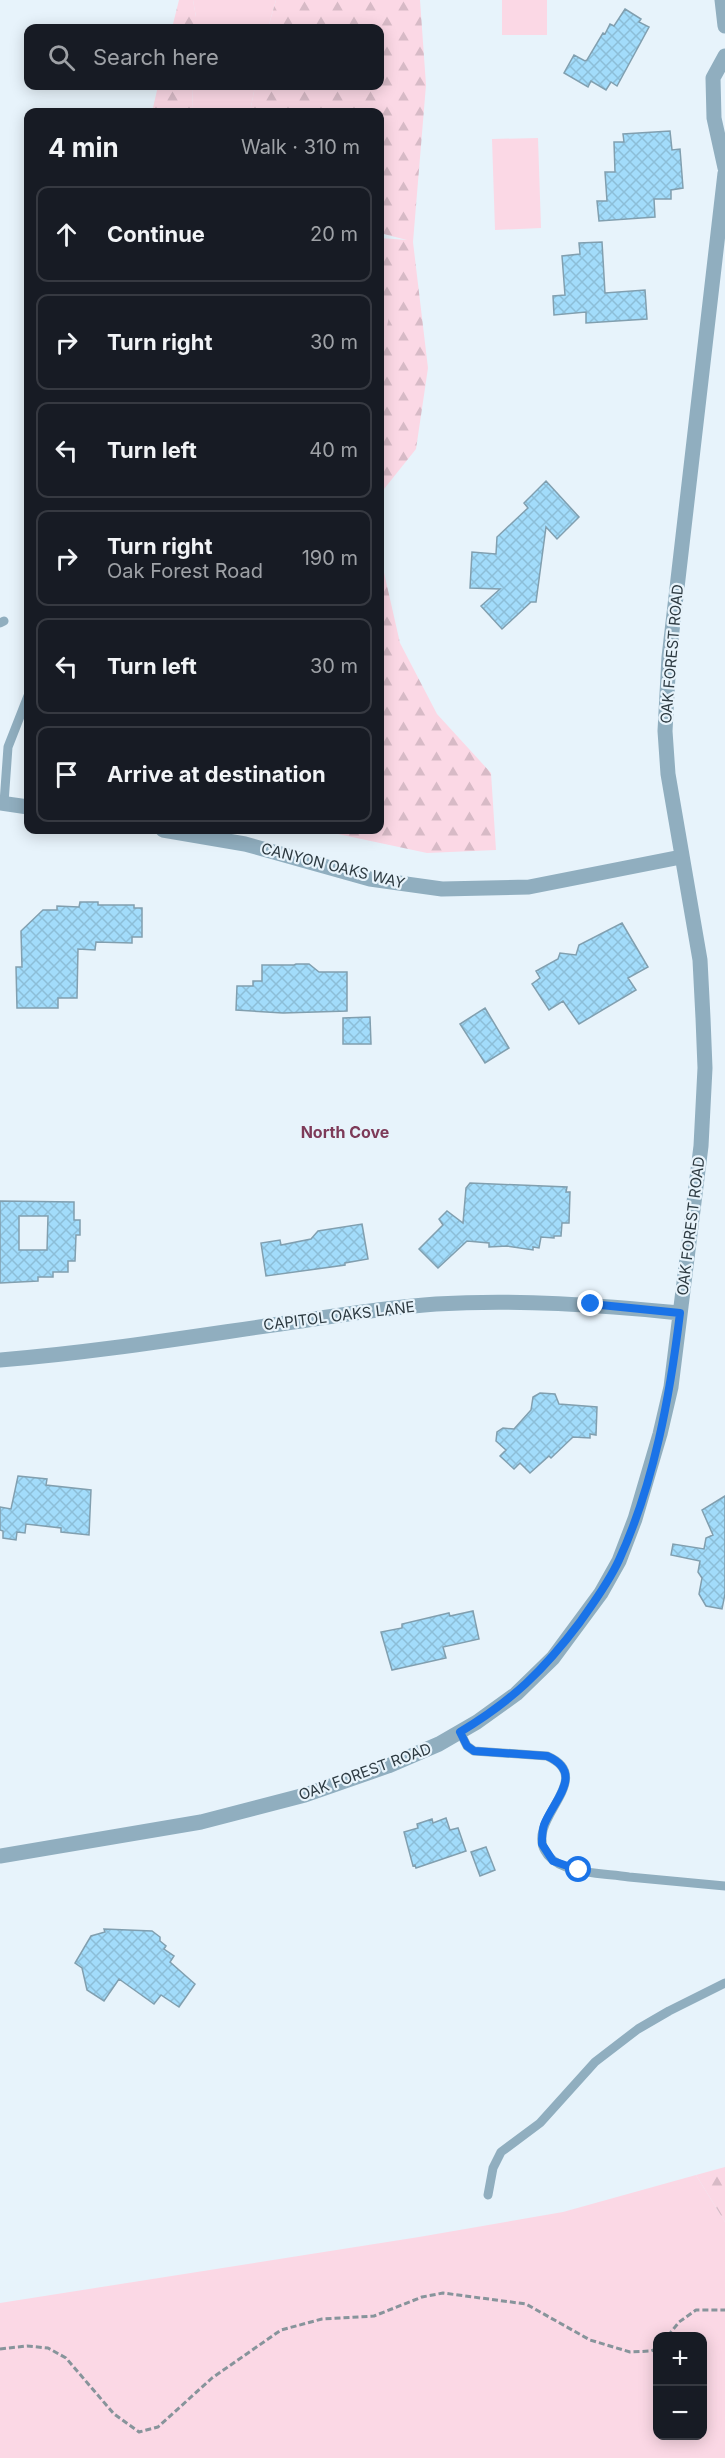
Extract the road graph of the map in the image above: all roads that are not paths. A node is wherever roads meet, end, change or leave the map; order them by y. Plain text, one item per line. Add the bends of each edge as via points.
1 (722, 0) edge
2 (725, 26) edge
3 (725, 56) edge
4 (725, 168) edge
5 (725, 173) edge
6 (24, 706) edge
7 (2, 803) edge
8 (24, 806) edge
9 (187, 834) edge
10 (681, 857) junction
11 (680, 1313) junction
12 (0, 1360) edge
13 (460, 1732) junction
14 (0, 1856) edge
15 (725, 1886) edge
16 (725, 1983) edge
17 (488, 2195) dead end

1 - 2 street
3 - 4 street via 713,78 714,118
5 - 10 street, OAK FOREST ROAD via 666,692 668,774
6 - 7 lane via 8,747
7 - 8 street
9 - 10 street, CANYON OAKS WAY via 246,844 370,879 442,889 529,887
10 - 11 street, OAK FOREST ROAD via 699,960 705,1068 701,1146
11 - 12 street, CAPITOL OAKS LANE via 591,1304 436,1304
11 - 13 street, OAK FOREST ROAD via 671,1386 660,1434 619,1561 601,1593 553,1658 516,1694
13 - 14 street, OAK FOREST ROAD via 388,1766 305,1795 201,1822
13 - 15 lane via 474,1751 547,1756 562,1767 565,1788 542,1835 545,1852 553,1861 596,1873
16 - 17 lane via 639,2029 596,2062 540,2123 501,2152 493,2168

